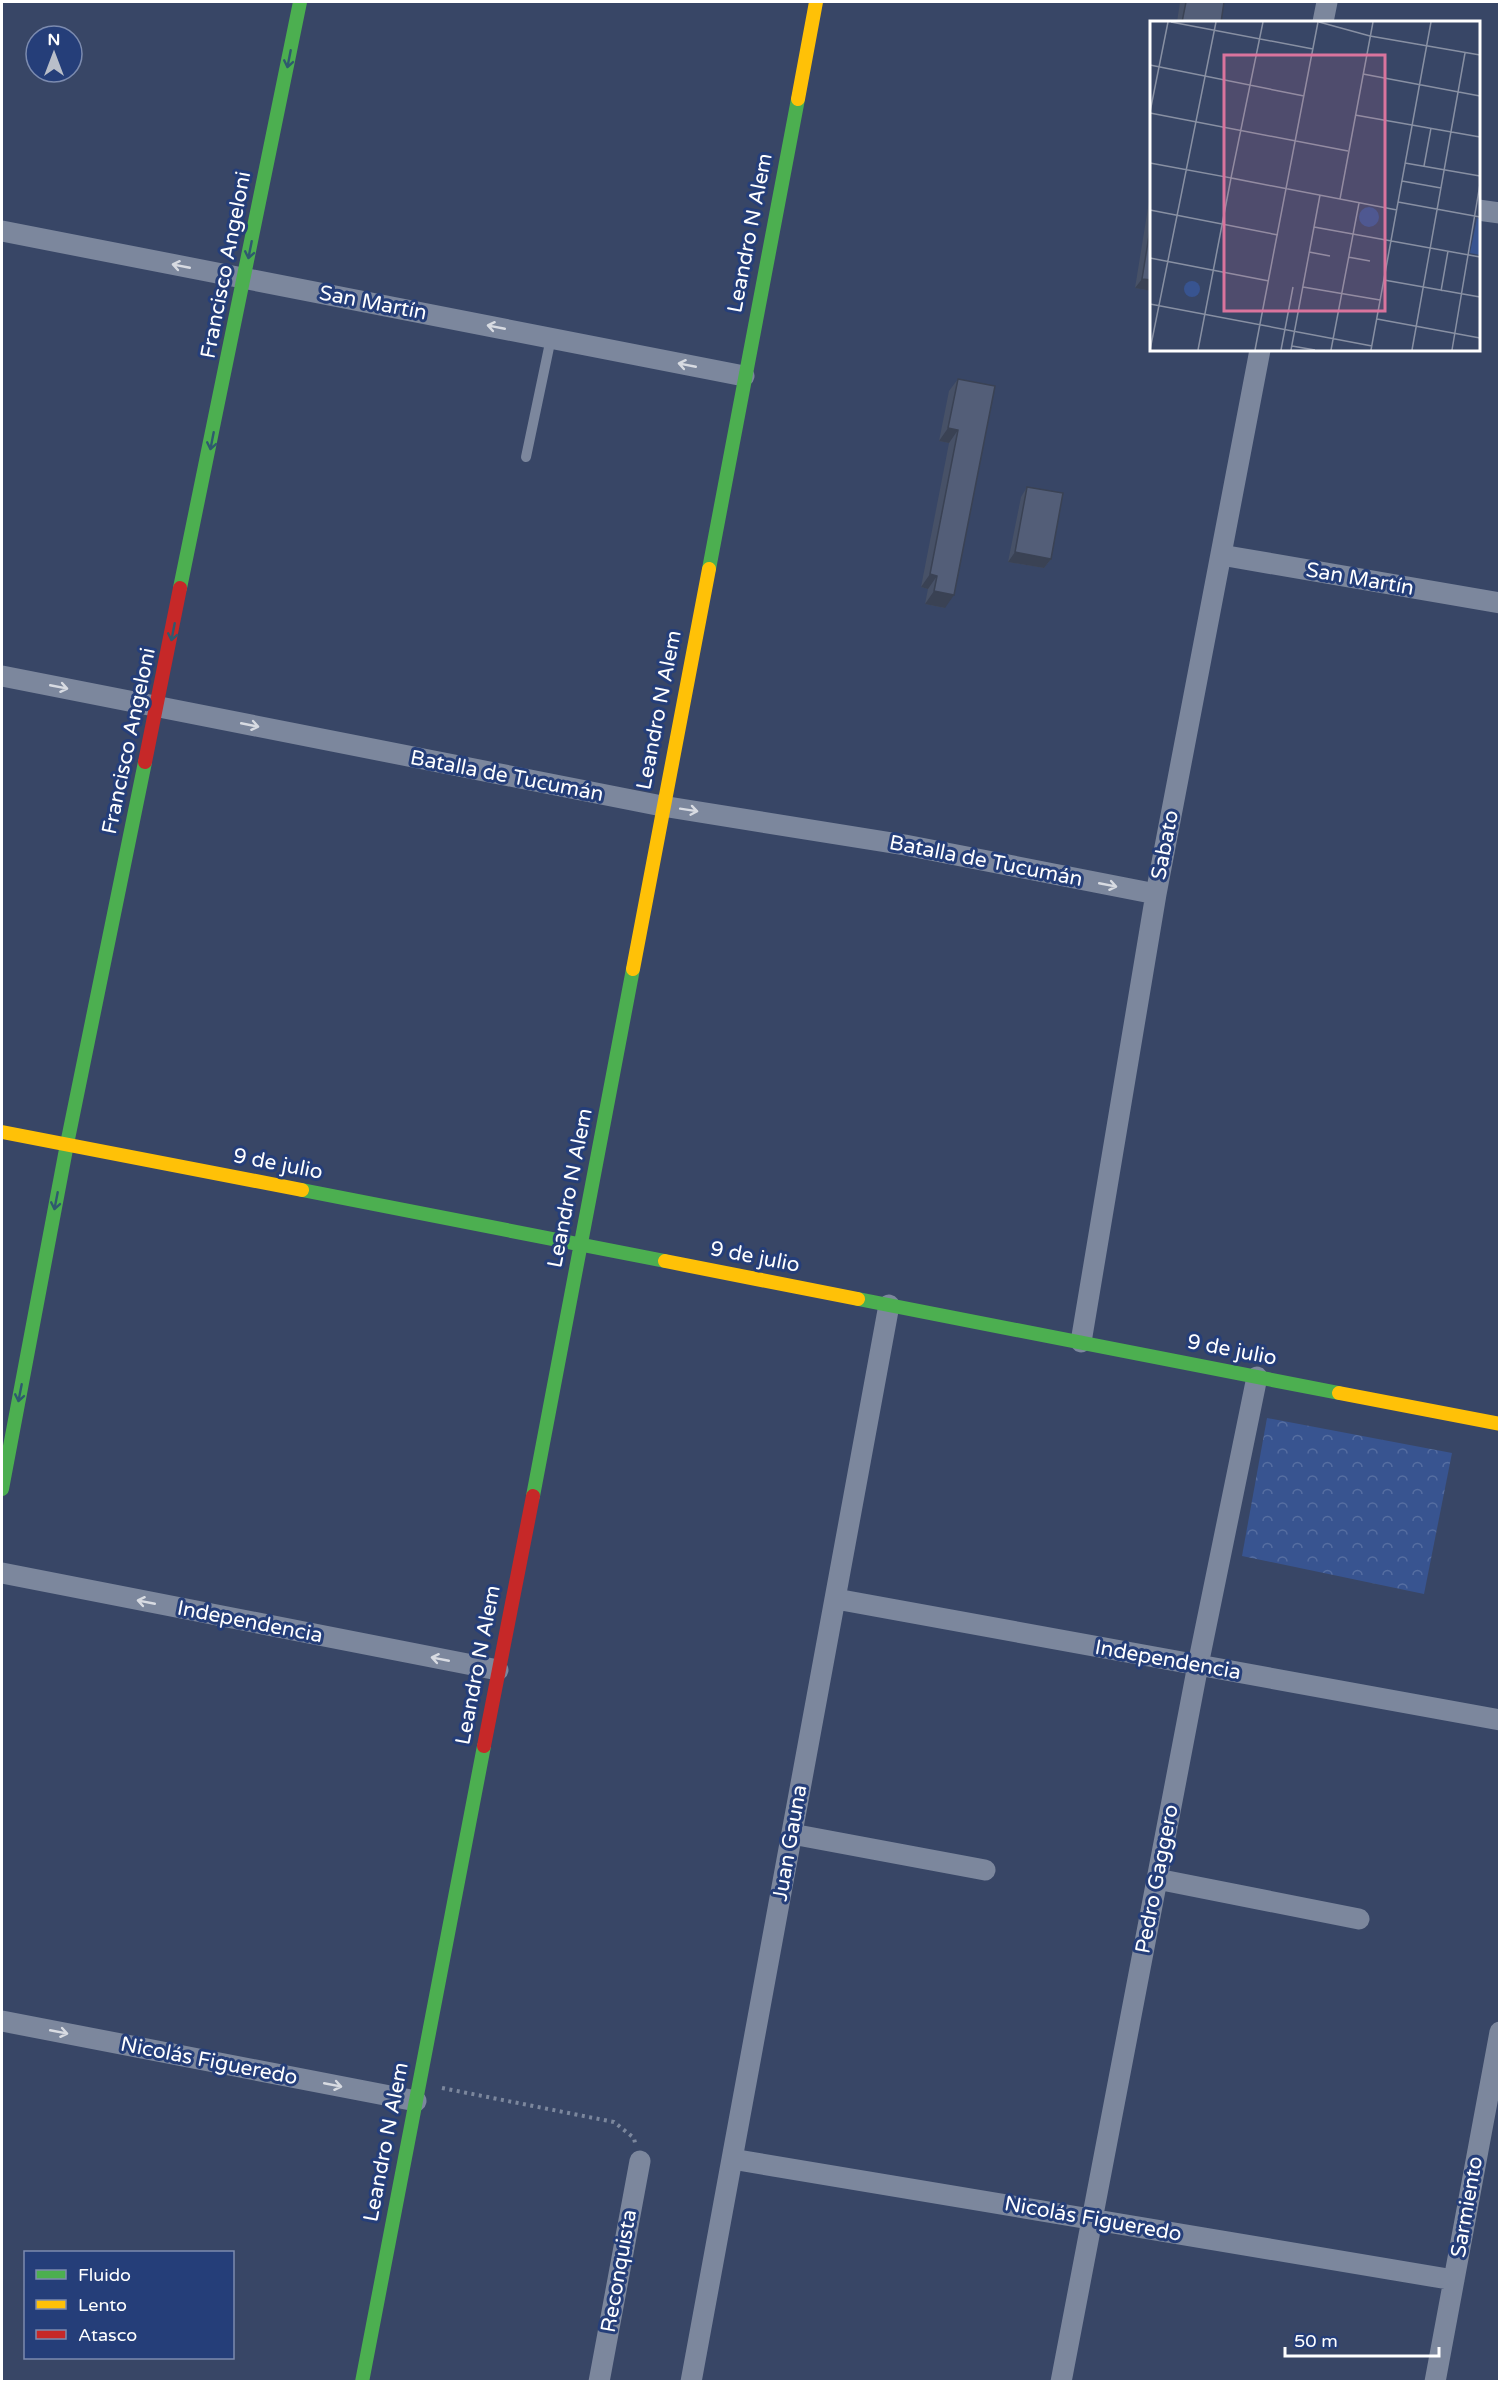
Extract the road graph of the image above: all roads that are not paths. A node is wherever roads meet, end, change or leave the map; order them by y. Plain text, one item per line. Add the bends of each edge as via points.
1 (300, 2) edge
2 (816, 2) edge
3 (1328, 2) edge
4 (1323, 21) edge
5 (1480, 210) edge
6 (1500, 213) edge
7 (2, 231) edge
8 (244, 278) junction
9 (551, 338) junction
10 (1260, 351) edge
11 (744, 376) junction
12 (526, 457) dead end
13 (1221, 555) junction
14 (1500, 603) edge
15 (2, 676) edge
16 (158, 707) junction
17 (662, 806) junction
18 (1156, 894) junction
19 (2, 1132) edge
20 (67, 1144) junction
21 (581, 1244) junction
22 (889, 1305) junction
23 (1081, 1342) junction
24 (1257, 1377) junction
25 (1500, 1424) edge
26 (2, 1489) edge
27 (2, 1573) edge
28 (836, 1599) junction
29 (1198, 1665) junction
30 (498, 1670) junction
31 (1500, 1720) edge
32 (792, 1834) junction
33 (985, 1870) dead end
34 (1157, 1879) junction
35 (1359, 1918) dead end
36 (2, 2021) edge
37 (1500, 2032) edge
38 (417, 2092) junction
39 (1494, 2099) edge
40 (732, 2159) junction
41 (640, 2161) road end
42 (1092, 2219) junction
43 (1454, 2280) junction
44 (362, 2382) edge
45 (599, 2382) edge
46 (691, 2382) edge
47 (1062, 2382) edge
48 (1435, 2382) edge

1 -> 8 street, Francisco Angeloni
2 - 11 street, Leandro N Alem
3 - 4 street
5 - 6 street
8 -> 7 street, San Martín
9 -> 8 street, San Martín
8 -> 16 street, Francisco Angeloni
11 -> 9 street, San Martín
9 - 12 lane
10 - 13 street, Sabato
11 - 17 street, Leandro N Alem
13 - 14 street, San Martín
13 - 18 street, Sabato
15 -> 16 street, Batalla de Tucumán
16 -> 17 street, Batalla de Tucumán
16 - 20 street, Francisco Angeloni
17 -> 18 street, Batalla de Tucumán via 905,845
17 - 21 street, Leandro N Alem
18 - 23 street, Sabato
19 - 20 street, 9 de julio
20 - 21 street, 9 de julio
20 -> 26 street, Francisco Angeloni
21 - 22 street, 9 de julio
21 - 30 street, Leandro N Alem
22 - 23 street, 9 de julio
22 - 28 street, Juan Gauna
23 - 24 street, 9 de julio
24 - 25 street, 9 de julio
24 - 29 street, Pedro Gaggero
30 -> 27 street, Independencia
28 - 29 street, Independencia
28 - 32 street, Juan Gauna
29 - 31 street, Independencia
29 - 34 street, Pedro Gaggero
30 - 38 street, Leandro N Alem
32 - 33 street
32 - 40 street, Juan Gauna
34 - 35 street
34 - 42 street, Pedro Gaggero
36 -> 38 street, Nicolás Figueredo
37 - 39 street, Sarmiento
38 - 44 street, Leandro N Alem
39 - 43 street, Sarmiento
40 - 42 street, Nicolás Figueredo
40 - 46 street, Juan Gauna
41 - 45 street, Reconquista
42 - 43 street, Nicolás Figueredo
42 - 47 street, Pedro Gaggero
43 - 48 street, Sarmiento

